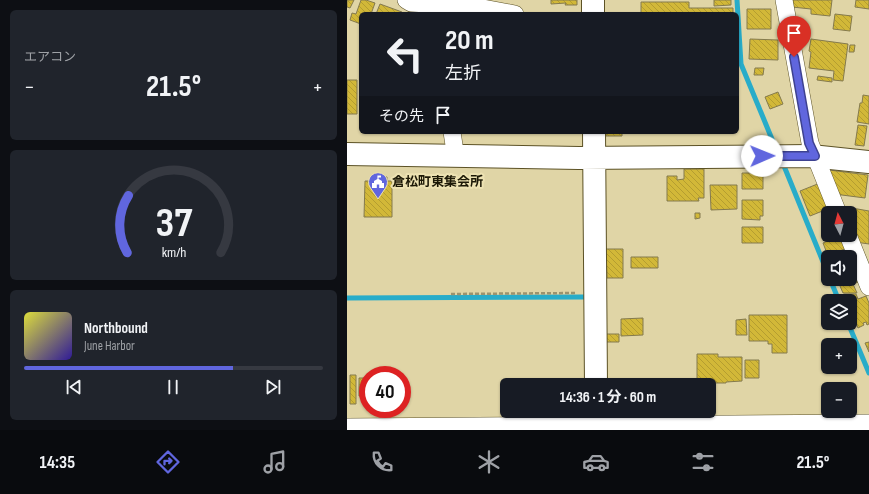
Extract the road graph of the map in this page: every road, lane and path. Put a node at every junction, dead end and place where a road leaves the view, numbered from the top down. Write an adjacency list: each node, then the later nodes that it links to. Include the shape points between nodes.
1 (593, 0): 5 (street)
2 (784, 0): 10 (street, via 809,143)
3 (409, 6): 4 (street, via 477,7)
4 (504, 12)
5 (593, 12)
6 (452, 134): 9 (street)
7 (594, 134): 11 (street)
8 (347, 154): 9 (street)
9 (453, 156): 11 (street)
10 (815, 156): 11 (street); 12 (street); 13 (street)
11 (595, 158): 16 (street)
12 (869, 162)
13 (835, 206)
14 (850, 242): 15 (street)
15 (869, 287)
16 (595, 293): 17 (path); 18 (street)
17 (451, 294)
18 (596, 378)
19 (597, 422): 20 (street); 21 (street)
20 (869, 423)
21 (347, 427)

